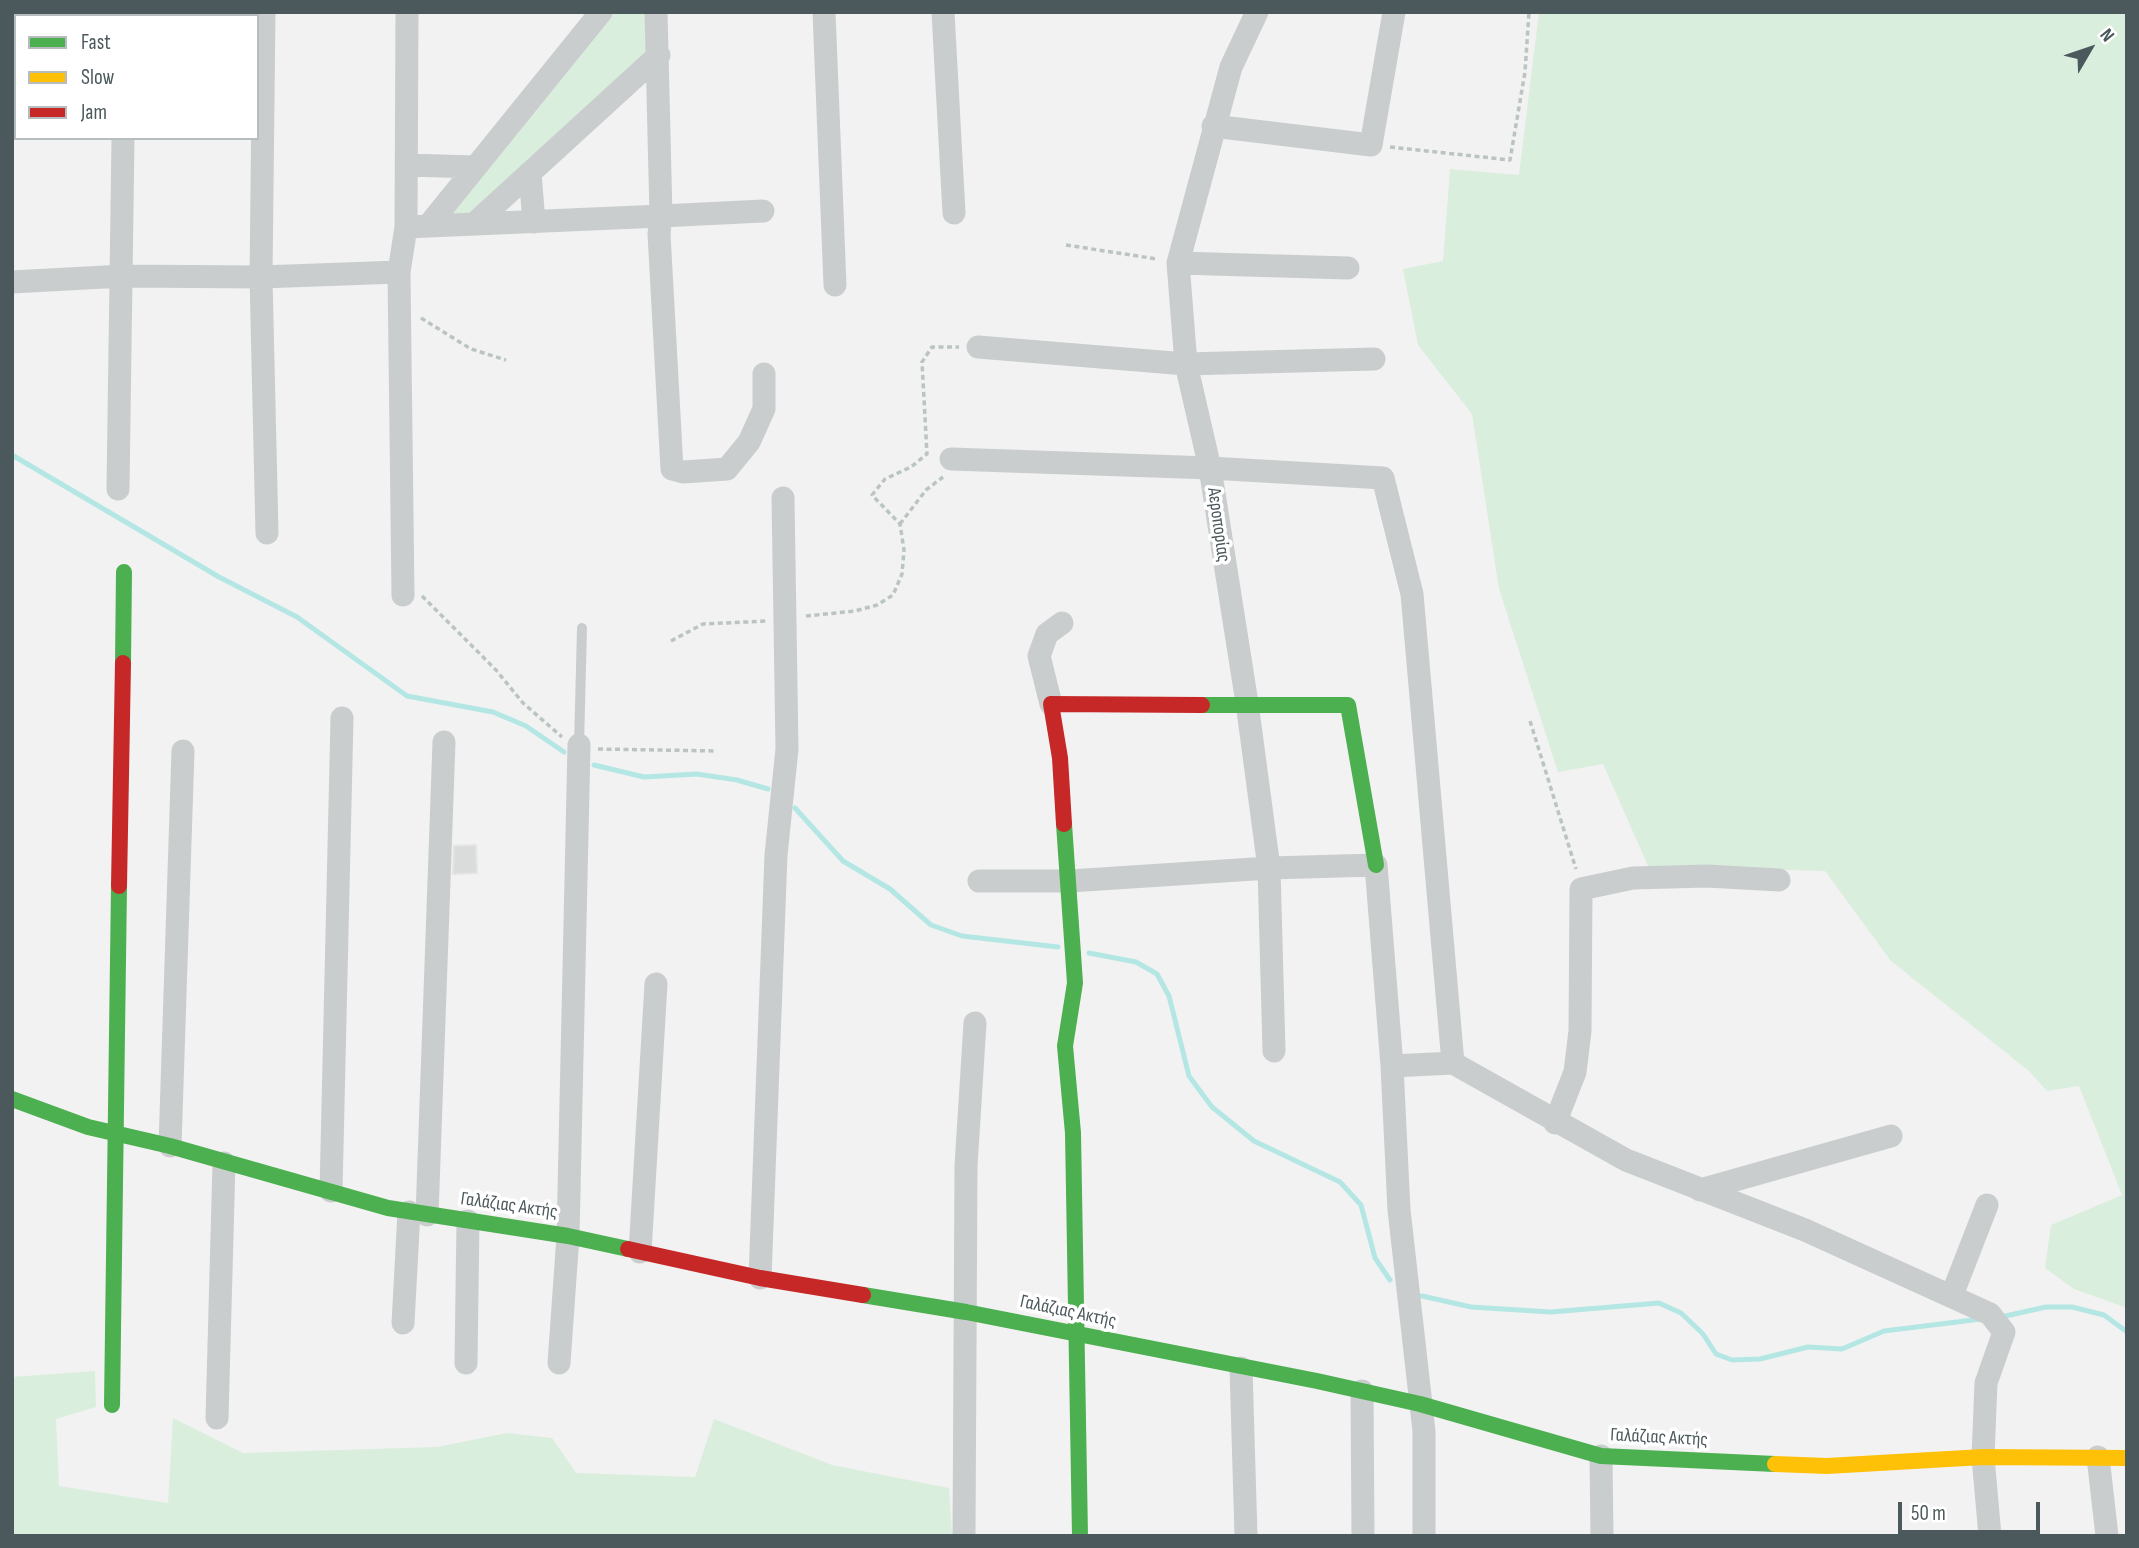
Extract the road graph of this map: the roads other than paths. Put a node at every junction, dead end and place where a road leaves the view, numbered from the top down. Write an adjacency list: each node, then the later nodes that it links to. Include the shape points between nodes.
1 (264, 12): 25 (street)
2 (407, 12): 12 (street)
3 (600, 12): 13 (street)
4 (824, 12): 27 (street)
5 (943, 12): 16 (street)
6 (1257, 12): 10 (street, Αεροπορίας, via 1231,67)
7 (1394, 12): 10 (street, via 1371,145)
8 (657, 13): 9 (street)
9 (659, 55): 14 (street); 17 (street)
10 (1213, 126): 21 (street, Αεροπορίας)
11 (123, 140): 24 (street)
12 (407, 164): 13 (street); 20 (street)
13 (475, 167): 20 (street)
14 (530, 173): 18 (street); 19 (street)
15 (763, 211): 17 (street)
16 (954, 213)
17 (661, 216): 18 (street); 31 (street, via 672,468 682,472 727,469 749,442 764,409)
18 (534, 222): 19 (street)
19 (474, 224): 20 (street)
20 (417, 227): 23 (street)
21 (1178, 263): 22 (street); 30 (street, Αεροπορίας)
22 (1348, 268)
23 (399, 272): 25 (street); 38 (street)
24 (123, 276): 25 (street); 26 (street); 34 (street)
25 (261, 277): 36 (street)
26 (12, 282)
27 (835, 285)
28 (978, 347): 30 (street)
29 (1374, 359): 30 (street)
30 (1186, 364): 33 (street, Αεροπορίας)
31 (764, 374)
32 (951, 458): 33 (street)
33 (1210, 468): 41 (street, Αεροπορίας); 55 (street, via 1383,478 1412,594)
34 (118, 488)
35 (783, 498): 70 (street, via 786,749 776,855)
36 (267, 533)
37 (124, 572): 59 (street)
38 (403, 586)
39 (1062, 623): 42 (street, via 1047,634 1039,656)
40 (582, 628): 45 (lane)
41 (1247, 703): 42 (street); 47 (street, via 1348,705); 48 (street, Αεροπορίας)
42 (1051, 704): 51 (street)
43 (342, 718): 64 (street)
44 (444, 742): 66 (street)
45 (579, 745): 68 (street)
46 (183, 751): 61 (street)
47 (1376, 865): 48 (street); 56 (street)
48 (1269, 868): 51 (street); 54 (street, Αεροπορίας)
49 (1779, 880): 58 (street, via 1633,878 1581,889 1580,1031 1575,1072)
50 (979, 881): 51 (street)
51 (1070, 881): 74 (street, via 1075,983 1065,1046 1073,1133)
52 (656, 984): 69 (street)
53 (975, 1023): 72 (street, via 966,1166)
54 (1274, 1051)
55 (1452, 1063): 56 (street); 58 (street)
56 (1392, 1066): 79 (street, via 1399,1210)
57 (12, 1099): 59 (street, Γαλάζιας Ακτής)
58 (1555, 1123): 63 (street, via 1626,1160)
59 (114, 1133): 61 (street, Γαλάζιας Ακτής); 80 (street)
60 (1891, 1136): 63 (street)
61 (170, 1146): 62 (street, Γαλάζιας Ακτής)
62 (224, 1163): 64 (street, Γαλάζιας Ακτής); 81 (street)
63 (1700, 1190): 71 (street)
64 (331, 1191): 66 (street, Γαλάζιας Ακτής)
65 (1987, 1205): 71 (street)
66 (418, 1214): 67 (street, Γαλάζιας Ακτής); 73 (street)
67 (468, 1222): 68 (street, Γαλάζιας Ακτής); 75 (street)
68 (568, 1236): 69 (street, Γαλάζιας Ακτής); 76 (street)
69 (640, 1252): 70 (street, Γαλάζιας Ακτής)
70 (760, 1278): 72 (street, Γαλάζιας Ακτής)
71 (1952, 1295): 83 (street, via 1990,1314 2004,1332 1986,1383)
72 (966, 1312): 74 (street, Γαλάζιας Ακτής); 86 (street)
73 (402, 1323)
74 (1078, 1336): 77 (street, Γαλάζιας Ακτής); 87 (street)
75 (466, 1363)
76 (559, 1363)
77 (1241, 1368): 78 (street, Γαλάζιας Ακτής); 88 (street)
78 (1362, 1391): 79 (street, Γαλάζιας Ακτής); 89 (street)
79 (1420, 1404): 82 (street, Γαλάζιας Ακτής); 90 (street)
80 (112, 1405)
81 (217, 1418)
82 (1601, 1456): 83 (street, Γαλάζιας Ακτής, via 1827,1466); 91 (street)
83 (1983, 1457): 84 (street, Γαλάζιας Ακτής); 92 (street)
84 (2098, 1457): 85 (street, Γαλάζιας Ακτής); 93 (street)
85 (2127, 1458)
86 (964, 1536)
87 (1080, 1536)
88 (1246, 1536)
89 (1363, 1536)
90 (1424, 1536)
91 (1602, 1536)
92 (1990, 1536)
93 (2107, 1536)

